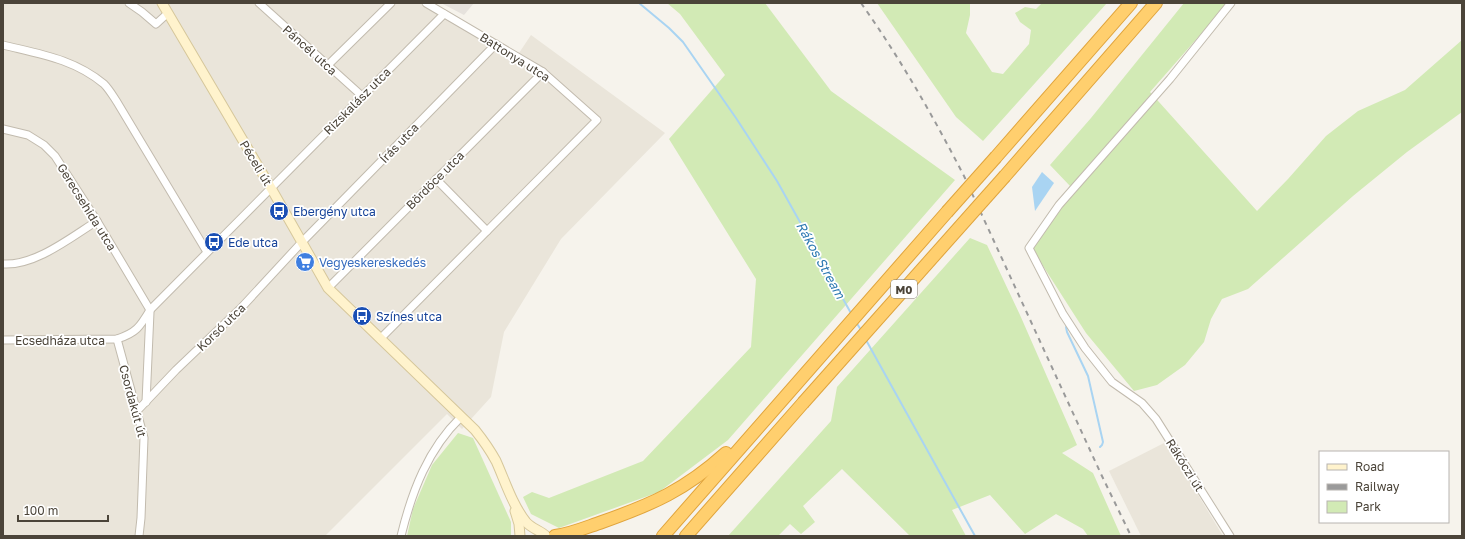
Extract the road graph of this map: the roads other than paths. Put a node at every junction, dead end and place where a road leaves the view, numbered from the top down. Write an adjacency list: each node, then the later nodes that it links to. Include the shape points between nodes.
1 (129, 3): 9 (street, via 156,24)
2 (162, 3): 9 (main road, Péceli út)
3 (259, 3): 13 (street, Páncél utca)
4 (391, 3): 13 (street)
5 (426, 3): 10 (street, Battonya utca)
6 (1131, 3): 32 (highway, M0, bridge)
7 (1156, 3): 39 (highway, M0, bridge)
8 (1231, 3): 40 (street, Rákóczi út, via 1170,79 1058,205 1029,248 1063,314 1086,348 1112,382 1142,403 1156,419)
9 (168, 13): 18 (main road, Péceli út)
10 (444, 14): 11 (street, Battonya utca); 15 (street, Rizskalász utca)
11 (496, 44): 14 (street, Battonya utca); 21 (street, Írás utca)
12 (3, 45): 22 (street, via 58,58 84,69 105,85)
13 (327, 66): 15 (street, Páncél utca)
14 (543, 72): 17 (street, Bördöce utca); 20 (street, Battonya utca, via 597,120)
15 (362, 96): 18 (street, Rizskalász utca)
16 (3, 129): 19 (street, Gerecsehida utca, via 28,135 44,145 55,156)
17 (436, 179): 20 (street); 24 (street, Bördöce utca)
18 (271, 188): 21 (main road, Péceli út); 22 (street)
19 (97, 221): 23 (street, via 45,254 29,261); 25 (street, Gerecsehida utca)
20 (488, 231): 28 (street)
21 (302, 242): 24 (main road, Péceli út); 29 (street, Korsó utca, via 242,308)
22 (207, 252): 25 (street)
23 (3, 264)
24 (328, 288): 28 (main road, Péceli út)
25 (150, 310): 26 (street, via 131,335); 29 (street)
26 (117, 339): 27 (street, Ecsedháza utca); 30 (street, Csordakút út)
27 (3, 340)
28 (380, 340): 31 (main road, Péceli út)
29 (146, 402): 30 (street, Korsó utca)
30 (137, 411): 35 (street, Csordakút út, via 144,438)
31 (461, 417): 33 (main road, Péceli út, via 475,430 488,448); 36 (street, via 430,457 414,490)
32 (762, 422): 34 (highway, via 707,471 677,491 633,511); 38 (highway, M0)
33 (509, 492): 34 (main road, via 526,522); 37 (main road)
34 (546, 535): 37 (main road, via 526,532)
35 (139, 536)
36 (401, 536)
37 (521, 536)
38 (663, 536)
39 (686, 536)
40 (1230, 536)

